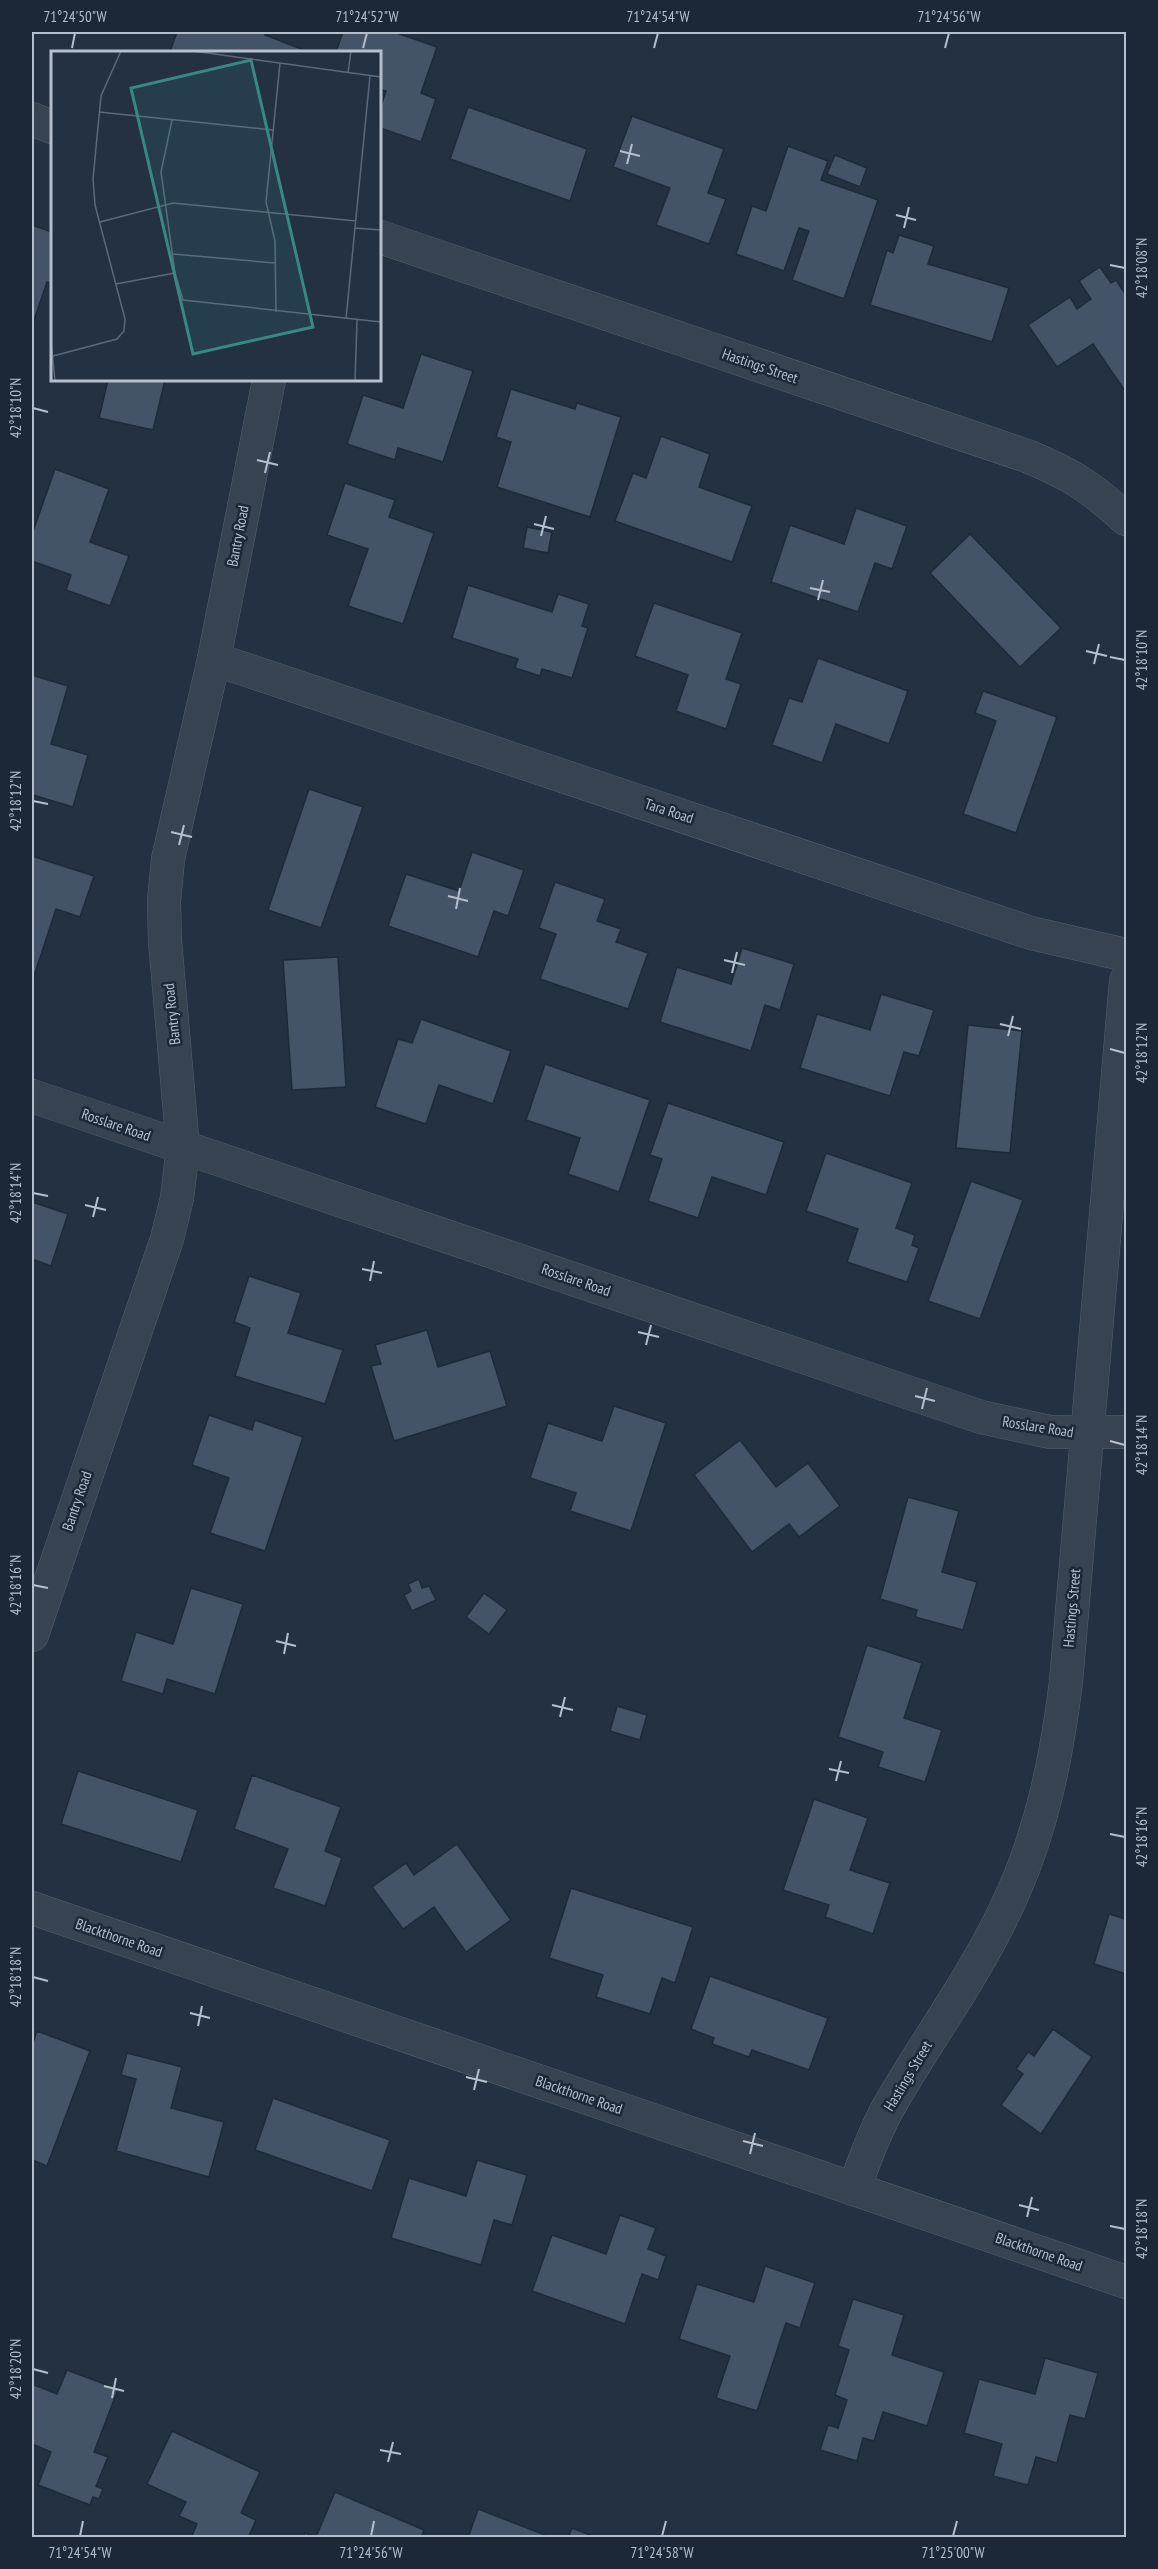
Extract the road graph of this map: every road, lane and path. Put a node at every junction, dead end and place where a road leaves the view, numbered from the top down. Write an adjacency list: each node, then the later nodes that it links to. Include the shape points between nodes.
1 (32, 119): 2 (street)
2 (51, 127)
3 (381, 237): 5 (street, Hastings Street, via 1027,456 1066,472 1099,494)
4 (269, 381): 6 (street, Bantry Road)
5 (1126, 519)
6 (214, 659): 7 (street, Tara Road, via 1031,933); 10 (street, Bantry Road, via 168,859 164,900)
7 (1126, 955)
8 (1126, 981): 12 (street, Hastings Street)
9 (32, 1096): 10 (street, Rosslare Road)
10 (183, 1148): 12 (street, Rosslare Road, via 981,1417 1050,1432); 13 (street, Bantry Road, via 167,1239)
11 (1126, 1432): 12 (street, Rosslare Road)
12 (1087, 1434): 15 (street, Hastings Street, via 1061,1723 1033,1840 1013,1894 891,2103)
13 (32, 1635)
14 (32, 1908): 15 (street, Blackthorne Road)
15 (854, 2189): 16 (street, Blackthorne Road)
16 (1126, 2282)

